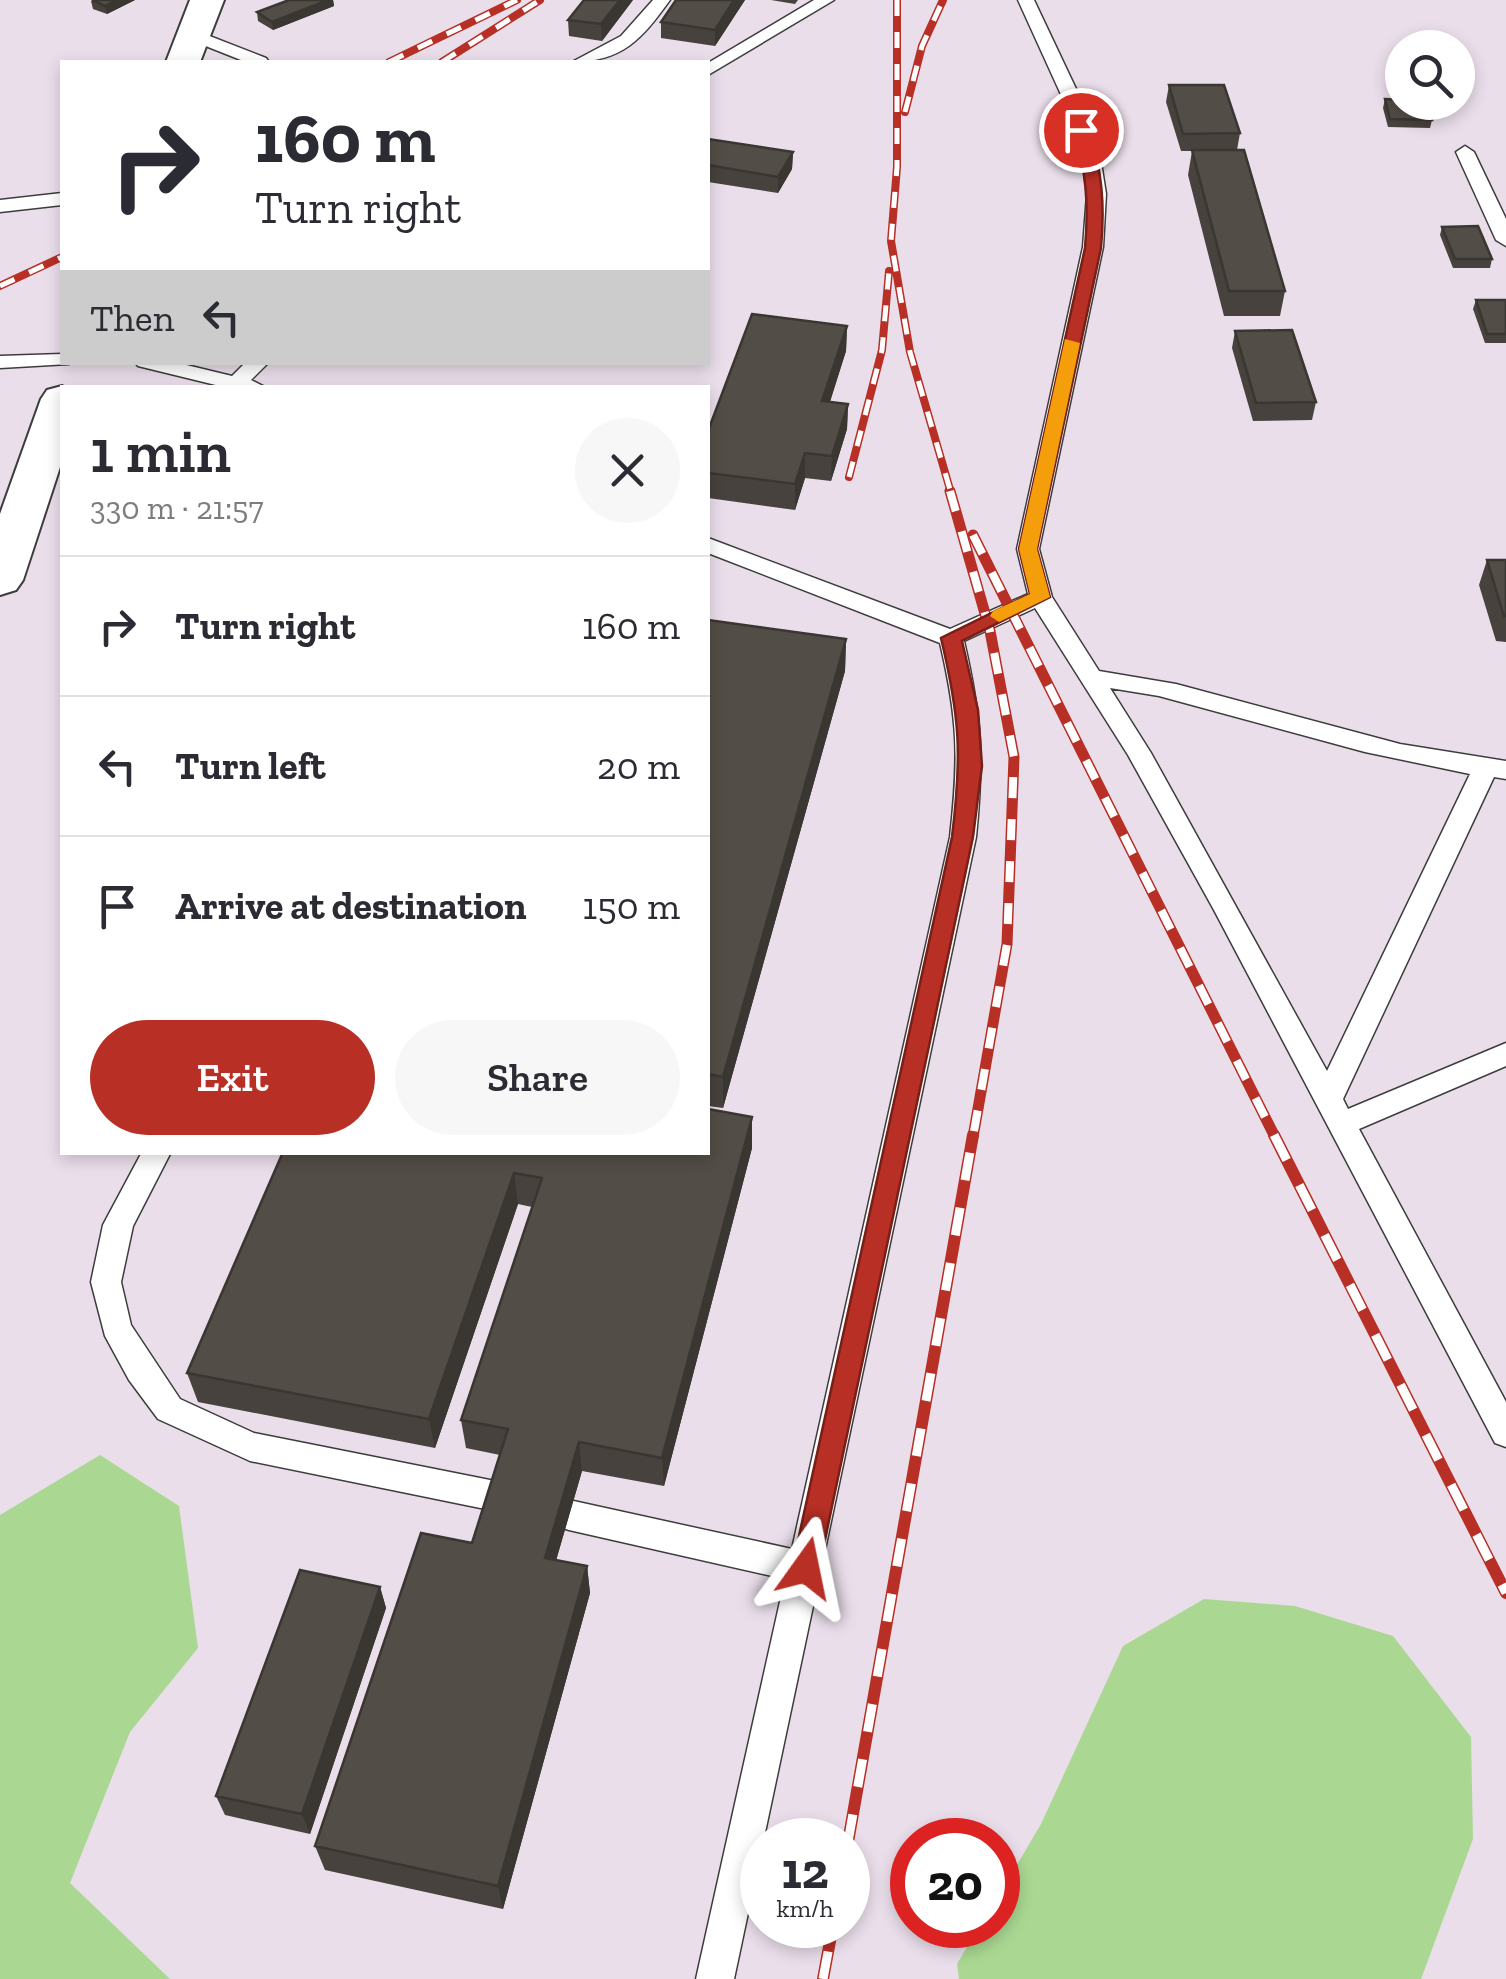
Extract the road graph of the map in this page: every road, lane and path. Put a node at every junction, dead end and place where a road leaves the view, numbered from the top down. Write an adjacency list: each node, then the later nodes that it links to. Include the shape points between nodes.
1 (207, 0): 5 (street)
2 (662, 0): 7 (lane, via 633,38)
3 (826, 0): 8 (lane)
4 (1026, 0): 20 (lane, via 1081,130 1097,207 1028,549)
5 (188, 49): 6 (lane)
6 (249, 60)
7 (593, 60)
8 (710, 69)
9 (1465, 152): 12 (lane)
10 (60, 199): 11 (lane)
11 (0, 206)
12 (1506, 240)
13 (60, 360): 14 (lane)
14 (0, 362)
15 (158, 365): 16 (lane)
16 (247, 385)
17 (60, 405): 19 (street)
18 (710, 546): 21 (lane)
19 (0, 580)
20 (1040, 597): 21 (lane); 22 (lane)
21 (951, 638): 30 (lane, via 968,710 971,766 963,837)
22 (1090, 678): 23 (lane, via 1149,686 1432,761); 25 (lane, via 1139,753)
23 (1496, 769): 25 (lane)
24 (1506, 1054): 25 (lane)
25 (1336, 1111): 27 (lane)
26 (154, 1155): 28 (lane, via 118,1225 106,1282 116,1327 170,1408 250,1446)
27 (1506, 1432)
28 (500, 1497)
29 (569, 1514): 30 (lane)
30 (806, 1568): 31 (lane)
31 (715, 1979)

